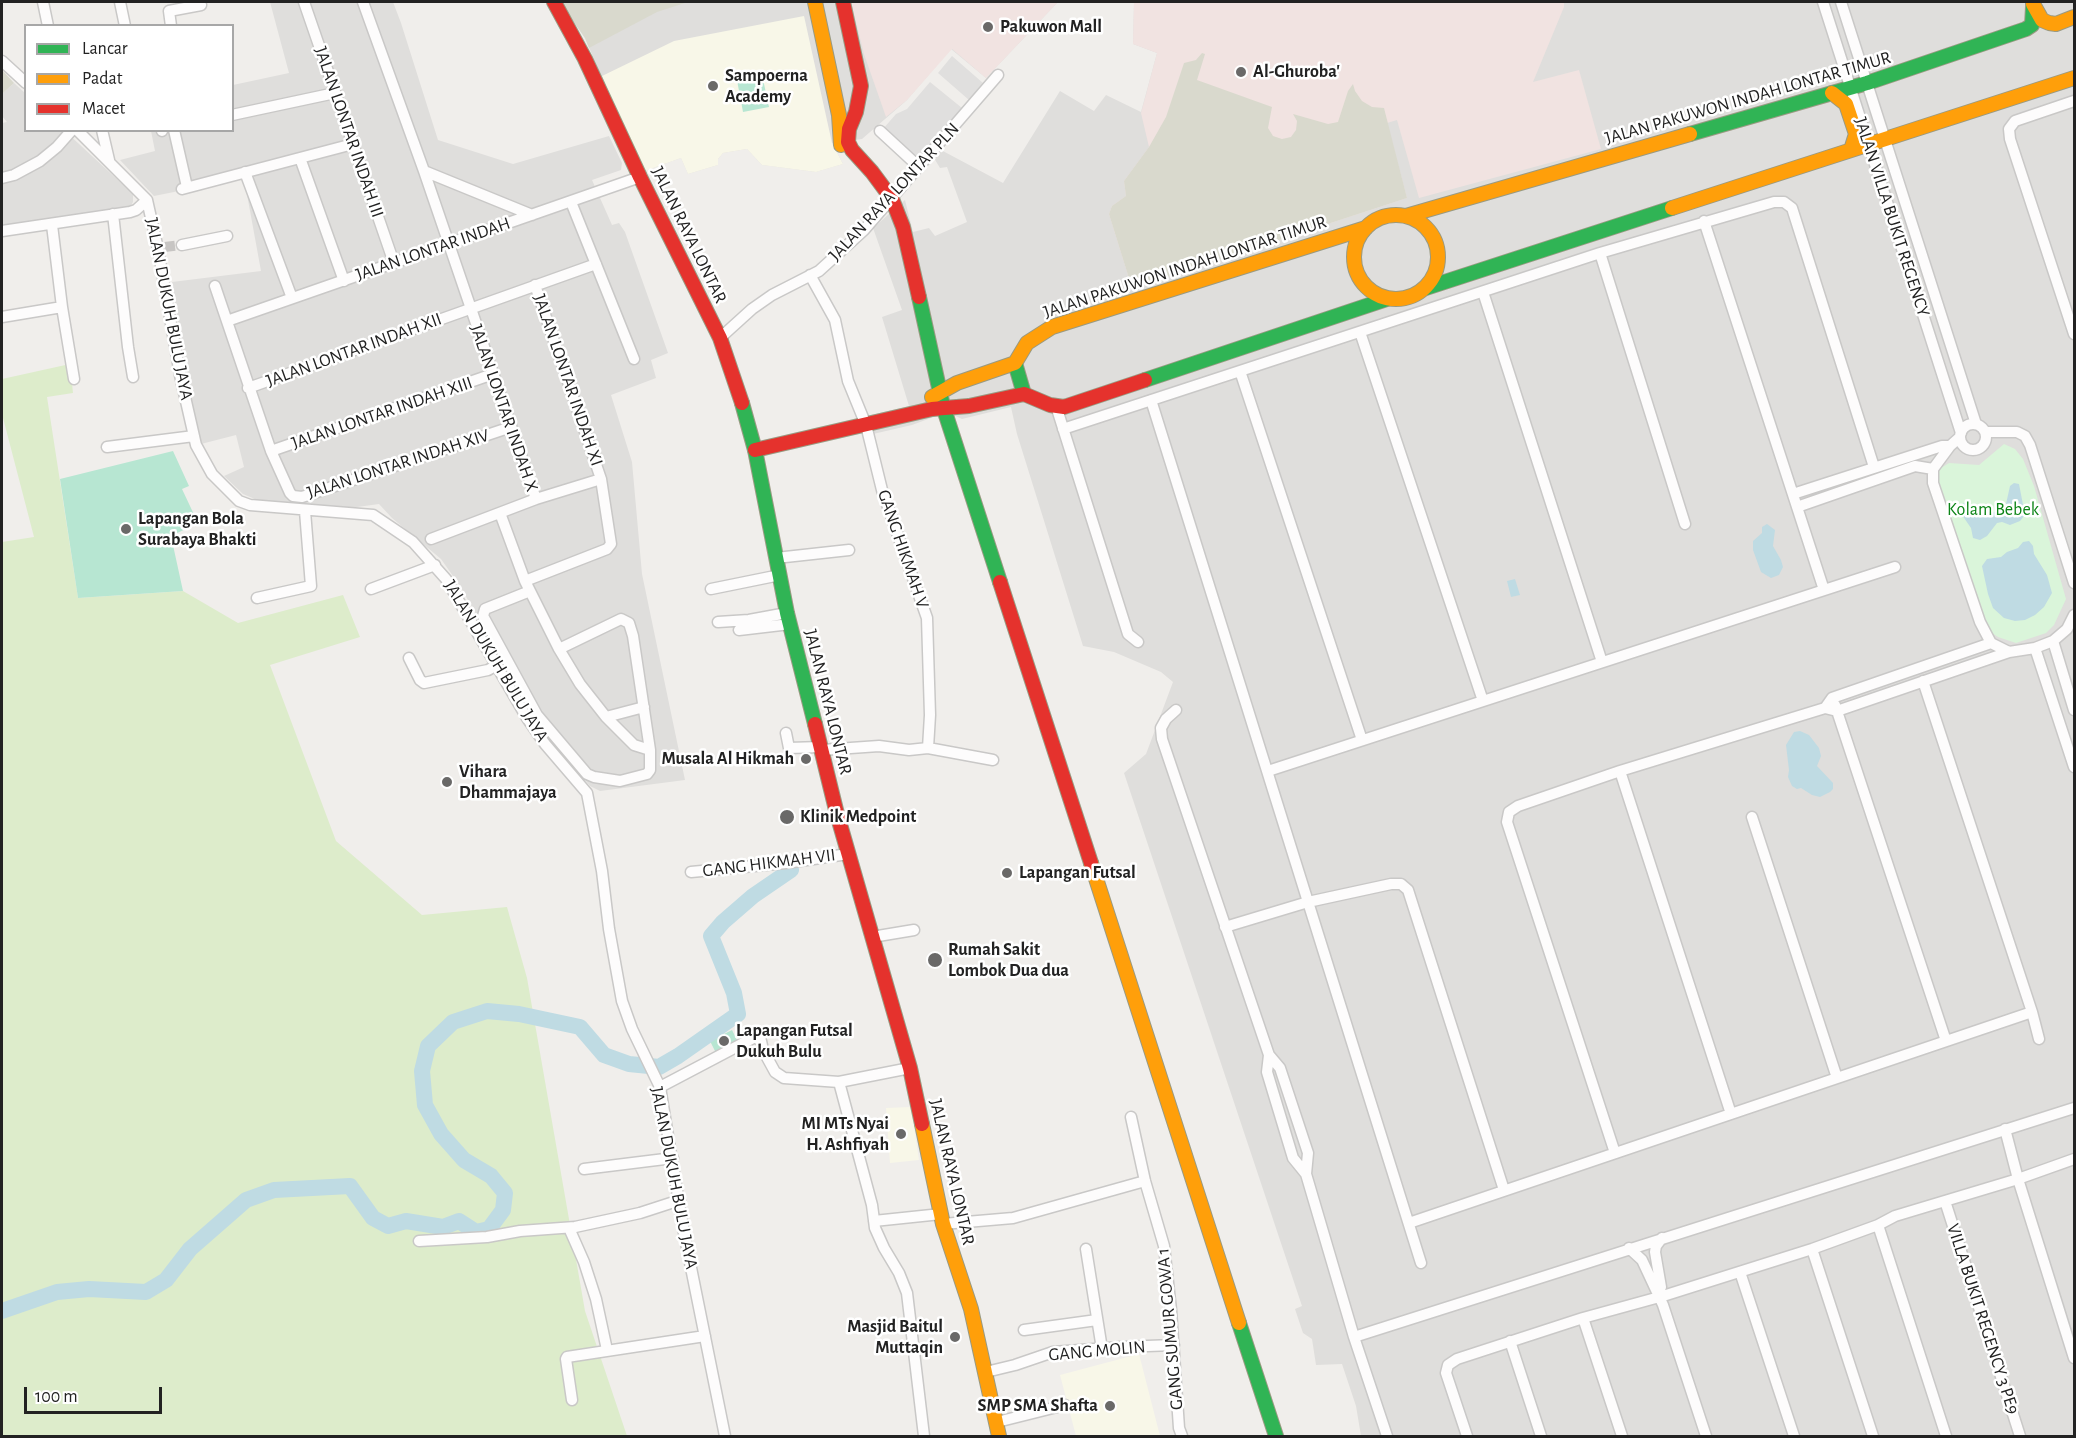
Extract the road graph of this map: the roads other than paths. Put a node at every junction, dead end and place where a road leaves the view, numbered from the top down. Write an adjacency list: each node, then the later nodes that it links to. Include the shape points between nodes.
1 (43, 2): 13 (street)
2 (120, 2): 14 (street)
3 (304, 2): 24 (street, JALAN LONTAR INDAH III)
4 (363, 2): 40 (street, JALAN LONTAR INDAH X)
5 (554, 2): 43 (street, JALAN RAYA LONTAR, via 585,58)
6 (815, 2): 46 (street, via 839,115 841,147 852,164)
7 (843, 2): 46 (street, via 861,86 848,142)
8 (1823, 2): 17 (street, JALAN VILLA BUKIT REGENCY)
9 (1841, 2): 16 (street, JALAN VILLA BUKIT REGENCY)
10 (2032, 4): 12 (street, JALAN PAKUWON INDAH LONTAR TIMUR, via 2042,20 2049,23); 22 (street, JALAN PAKUWON INDAH LONTAR TIMUR, via 2031,25 2026,29)
11 (201, 5): 15 (street, via 169,11)
12 (2074, 17)
13 (48, 24)
14 (125, 24)
15 (171, 24)
16 (1852, 36): 17 (street); 22 (street, JALAN VILLA BUKIT REGENCY)
17 (1836, 41): 23 (street, JALAN VILLA BUKIT REGENCY)
18 (2, 61): 21 (street)
19 (998, 75): 39 (street, JALAN RAYA LONTAR PLN)
20 (2074, 78): 33 (street)
21 (24, 81)
22 (1867, 83): 23 (street, JALAN PAKUWON INDAH LONTAR TIMUR); 33 (street, JALAN VILLA BUKIT REGENCY)
23 (1851, 88): 25 (street, JALAN PAKUWON INDAH LONTAR TIMUR); 35 (street, JALAN VILLA BUKIT REGENCY)
24 (335, 93): 27 (street); 34 (street, JALAN LONTAR INDAH III)
25 (1832, 93): 36 (street, via 1846,104 1856,134); 49 (street, JALAN PAKUWON INDAH LONTAR TIMUR)
26 (2074, 101): 73 (street, via 2015,121 2009,129)
27 (234, 115)
28 (880, 131): 39 (street)
29 (73, 132): 42 (street, via 40,161)
30 (77, 132): 38 (street, JALAN DUKUH BULU JAYA)
31 (102, 132): 38 (street)
32 (174, 132): 41 (street, via 184,188)
33 (1885, 140): 35 (street); 90 (street, JALAN VILLA BUKIT REGENCY)
34 (353, 144): 37 (street); 58 (street, JALAN LONTAR INDAH III)
35 (1869, 144): 36 (street); 94 (street, JALAN VILLA BUKIT REGENCY)
36 (1851, 150): 64 (street)
37 (300, 158): 41 (street); 61 (street)
38 (109, 160): 44 (street, JALAN DUKUH BULU JAYA)
39 (920, 167): 46 (street, JALAN RAYA LONTAR PLN)
40 (424, 171): 48 (street); 55 (street, JALAN LONTAR INDAH X)
41 (245, 172): 66 (street)
42 (2, 177)
43 (639, 177): 45 (street, JALAN LONTAR INDAH); 74 (street, JALAN RAYA LONTAR)
44 (147, 200): 47 (street, via 136,210); 95 (street, JALAN DUKUH BULU JAYA, via 162,248 180,375)
45 (571, 202): 48 (street, JALAN LONTAR INDAH); 59 (street)
46 (892, 203): 60 (street, JALAN RAYA LONTAR PLN); 75 (street, via 903,227)
47 (114, 214): 51 (street); 80 (street)
48 (531, 215): 55 (street, JALAN LONTAR INDAH)
49 (1406, 216): 52 (street, via 1384,217); 64 (street, via 1428,229 1436,241 1438,267)
50 (1704, 221): 57 (street); 100 (street, via 1774,202 1784,202 1792,208); 103 (street)
51 (52, 225): 53 (street); 68 (street)
52 (1366, 228): 67 (street, via 1359,238 1354,263 1365,286); 77 (street, JALAN PAKUWON INDAH LONTAR TIMUR, via 1052,327 1027,344)
53 (2, 231)
54 (227, 236): 56 (street)
55 (448, 244): 58 (street, JALAN LONTAR INDAH); 69 (street, JALAN LONTAR INDAH X)
56 (182, 245)
57 (1600, 253): 65 (street); 108 (street)
58 (394, 263): 61 (street, JALAN LONTAR INDAH)
59 (596, 264): 62 (street, JALAN LONTAR INDAH XII); 76 (street)
60 (810, 275): 74 (street, JALAN RAYA LONTAR PLN, via 771,295); 89 (street, GANG HIKMAH V, via 835,320 848,381)
61 (344, 280): 66 (street, JALAN LONTAR INDAH)
62 (535, 285): 69 (street, JALAN LONTAR INDAH XII); 102 (street, JALAN LONTAR INDAH XI)
63 (215, 286): 71 (street, JALAN LONTAR INDAH XIV)
64 (1426, 288): 67 (street, via 1408,298)
65 (1484, 292): 72 (street); 133 (street)
66 (292, 298): 71 (street, JALAN LONTAR INDAH)
67 (1387, 299): 88 (street)
68 (62, 307): 70 (street); 81 (street)
69 (470, 309): 79 (street, JALAN LONTAR INDAH X); 83 (street, JALAN LONTAR INDAH XII)
70 (2, 317)
71 (227, 321): 83 (street, JALAN LONTAR INDAH XIV)
72 (1360, 332): 78 (street); 137 (street)
73 (2074, 334)
74 (720, 338): 96 (street, JALAN RAYA LONTAR)
75 (931, 347): 82 (street, via 944,370); 84 (street)
76 (634, 359)
77 (1015, 363): 82 (street); 85 (street)
78 (1240, 371): 86 (street); 145 (street)
79 (493, 374): 91 (street, JALAN LONTAR INDAH X); 99 (street, JALAN LONTAR INDAH XIII)
80 (133, 377)
81 (74, 379)
82 (957, 382): 84 (street)
83 (248, 388): 99 (street, JALAN LONTAR INDAH XIV)
84 (940, 392): 87 (street); 89 (street, via 915,406)
85 (1024, 394): 87 (street, via 969,406); 88 (street)
86 (1152, 400): 92 (street); 151 (street)
87 (943, 406): 89 (street); 213 (street)
88 (1064, 407): 92 (street, via 1057,409)
89 (865, 422): 96 (street); 147 (street, GANG HIKMAH V, via 882,490 927,618)
90 (1976, 424): 93 (street); 94 (street, via 1967,425)
91 (511, 427): 99 (street, JALAN LONTAR INDAH XIV, via 302,497 290,493); 104 (street, JALAN LONTAR INDAH X)
92 (1063, 429): 126 (street, via 1128,634)
93 (1985, 432): 94 (street, via 1985,444 1975,450 1964,446); 116 (street, via 2017,432 2025,436)
94 (1961, 435): 97 (street)
95 (194, 436): 98 (street); 106 (street, JALAN DUKUH BULU JAYA, via 212,474 239,501)
96 (754, 446): 111 (street, JALAN RAYA LONTAR)
97 (1950, 446): 100 (street); 101 (street)
98 (107, 447)
99 (272, 451)
100 (1874, 467): 103 (street)
101 (1933, 469): 105 (street, via 1915,466); 128 (street, via 1940,504 1980,622)
102 (601, 479): 104 (street, JALAN LONTAR INDAH XI); 115 (street, via 609,547)
103 (1792, 494): 105 (street)
104 (536, 499): 107 (street, JALAN LONTAR INDAH X)
105 (1797, 507): 119 (street)
106 (305, 511): 112 (street, JALAN DUKUH BULU JAYA, via 373,515 413,542); 121 (street, via 311,586)
107 (500, 513): 109 (street, JALAN LONTAR INDAH X); 115 (street)
108 (1685, 524)
109 (431, 539)
110 (849, 550): 111 (street)
111 (776, 558): 114 (street, JALAN RAYA LONTAR)
112 (435, 564): 117 (street); 134 (street, JALAN DUKUH BULU JAYA)
113 (1895, 567): 119 (street)
114 (777, 575): 118 (street); 122 (street, JALAN RAYA LONTAR)
115 (525, 580): 120 (street)
116 (2074, 583)
117 (371, 589)
118 (711, 589)
119 (1824, 590): 133 (street)
120 (530, 591): 130 (street); 148 (street, via 485,609 483,616 537,715 571,757 594,777 620,781 647,774)
121 (257, 598)
122 (789, 618): 124 (street); 125 (street); 146 (street, JALAN RAYA LONTAR)
123 (2073, 620): 127 (street)
124 (718, 622)
125 (739, 630)
126 (1138, 642)
127 (2052, 642): 129 (street); 141 (street)
128 (1991, 643): 131 (street); 136 (street)
129 (2035, 648): 131 (street); 150 (street)
130 (559, 649): 138 (street, via 626,620 633,636); 143 (street)
131 (2009, 652): 135 (street)
132 (409, 658): 134 (street, via 424,683 488,670)
133 (1602, 662): 137 (street)
134 (497, 664): 167 (street, JALAN DUKUH BULU JAYA, via 545,744 587,793 622,1002)
135 (1923, 681): 142 (street); 160 (street)
136 (1832, 698): 139 (street); 142 (street)
137 (1483, 701): 145 (street)
138 (644, 707): 143 (street); 148 (street)
139 (1825, 708): 142 (street); 152 (street)
140 (1176, 710): 157 (street, via 1161,728 1162,739)
141 (2074, 710)
142 (1837, 711): 162 (street)
143 (606, 717): 148 (street, via 634,746)
144 (786, 733): 146 (street, via 789,748)
145 (1362, 740): 151 (street)
146 (821, 748): 147 (street); 154 (street, JALAN RAYA LONTAR)
147 (928, 748): 149 (street)
148 (650, 750)
149 (993, 760)
150 (2074, 768)
151 (1268, 771): 156 (street)
152 (1620, 771): 169 (street); 172 (street, via 1518,806 1509,813 1507,822)
153 (1752, 817): 165 (street)
154 (848, 854): 155 (street, GANG HIKMAH VII); 159 (street, JALAN RAYA LONTAR)
155 (691, 872)
156 (1308, 902): 157 (street); 179 (street, via 1391,884 1401,884 1408,890); 184 (street)
157 (1225, 927): 163 (street)
158 (914, 930): 159 (street)
159 (872, 937): 164 (street, JALAN RAYA LONTAR)
160 (2032, 1012): 161 (street); 162 (street)
161 (2038, 1040)
162 (1946, 1041): 165 (street)
163 (1269, 1055): 176 (street, via 1267,1072 1293,1158); 176 (street, via 1280,1068 1308,1153)
164 (910, 1068): 166 (street); 182 (street, JALAN RAYA LONTAR)
165 (1837, 1078): 169 (street)
166 (839, 1082): 167 (street, via 780,1076 770,1065 757,1037); 183 (street)
167 (660, 1087): 173 (street, JALAN DUKUH BULU JAYA)
168 (2074, 1108): 171 (street)
169 (1731, 1114): 172 (street)
170 (1131, 1118): 178 (street, GANG SUMUR GOWA 1)
171 (2005, 1129): 177 (street); 187 (street)
172 (1615, 1153): 179 (street)
173 (673, 1158): 175 (street); 180 (street, JALAN DUKUH BULU JAYA)
174 (2074, 1159): 177 (street, VILLA BUKIT REGENCY 3 PE9)
175 (584, 1169)
176 (1305, 1174): 199 (street)
177 (2018, 1179): 181 (street, VILLA BUKIT REGENCY 3 PE9); 204 (street)
178 (1144, 1181): 182 (street, via 1013,1218); 201 (street, GANG SUMUR GOWA 1, via 1164,1246)
179 (1504, 1191): 184 (street)
180 (680, 1200): 186 (street); 198 (street, JALAN DUKUH BULU JAYA)
181 (1945, 1201): 185 (street, VILLA BUKIT REGENCY 3 PE9); 222 (street, VILLA BUKIT REGENCY 3 PE9)
182 (942, 1219): 183 (street); 205 (street, JALAN RAYA LONTAR)
183 (874, 1221): 210 (street, via 878,1238 907,1293)
184 (1409, 1223): 192 (street)
185 (1878, 1225): 191 (street, VILLA BUKIT REGENCY 3 PE9); 221 (street)
186 (568, 1228): 188 (street); 203 (street, via 590,1280)
187 (1662, 1238): 189 (street); 194 (street, via 1655,1252)
188 (419, 1241)
189 (1629, 1248): 194 (street, via 1642,1260); 199 (street)
190 (1086, 1249): 196 (street)
191 (1812, 1249): 193 (street, VILLA BUKIT REGENCY 3 PE9); 220 (street)
192 (1421, 1263)
193 (1740, 1272): 194 (street, VILLA BUKIT REGENCY 3 PE9); 219 (street)
194 (1661, 1299): 195 (street, VILLA BUKIT REGENCY 3 PE9); 218 (street)
195 (1583, 1318): 200 (street, VILLA BUKIT REGENCY 3 PE9); 217 (street)
196 (1097, 1320): 197 (street); 202 (street)
197 (1024, 1330)
198 (705, 1336): 203 (street); 209 (street, JALAN DUKUH BULU JAYA)
199 (1354, 1337): 214 (street)
200 (1510, 1341): 215 (street, VILLA BUKIT REGENCY 3 PE9, via 1448,1365 1446,1373); 216 (street)
201 (1174, 1345): 202 (street, GANG MOLIN); 212 (street, GANG SUMUR GOWA 1)
202 (1102, 1349): 205 (street, GANG MOLIN, via 1053,1352)
203 (607, 1350): 206 (street, via 566,1358)
204 (2074, 1358)
205 (986, 1372): 208 (street, JALAN RAYA LONTAR)
206 (572, 1400)
207 (1065, 1405): 208 (street)
208 (997, 1422): 211 (street, JALAN RAYA LONTAR)
209 (725, 1437)
210 (924, 1437)
211 (999, 1437)
212 (1182, 1437)
213 (1276, 1437)
214 (1387, 1437)
215 (1467, 1437)
216 (1541, 1437)
217 (1622, 1437)
218 (1706, 1437)
219 (1794, 1437)
220 (1873, 1437)
221 (1946, 1437)
222 (2020, 1437)

